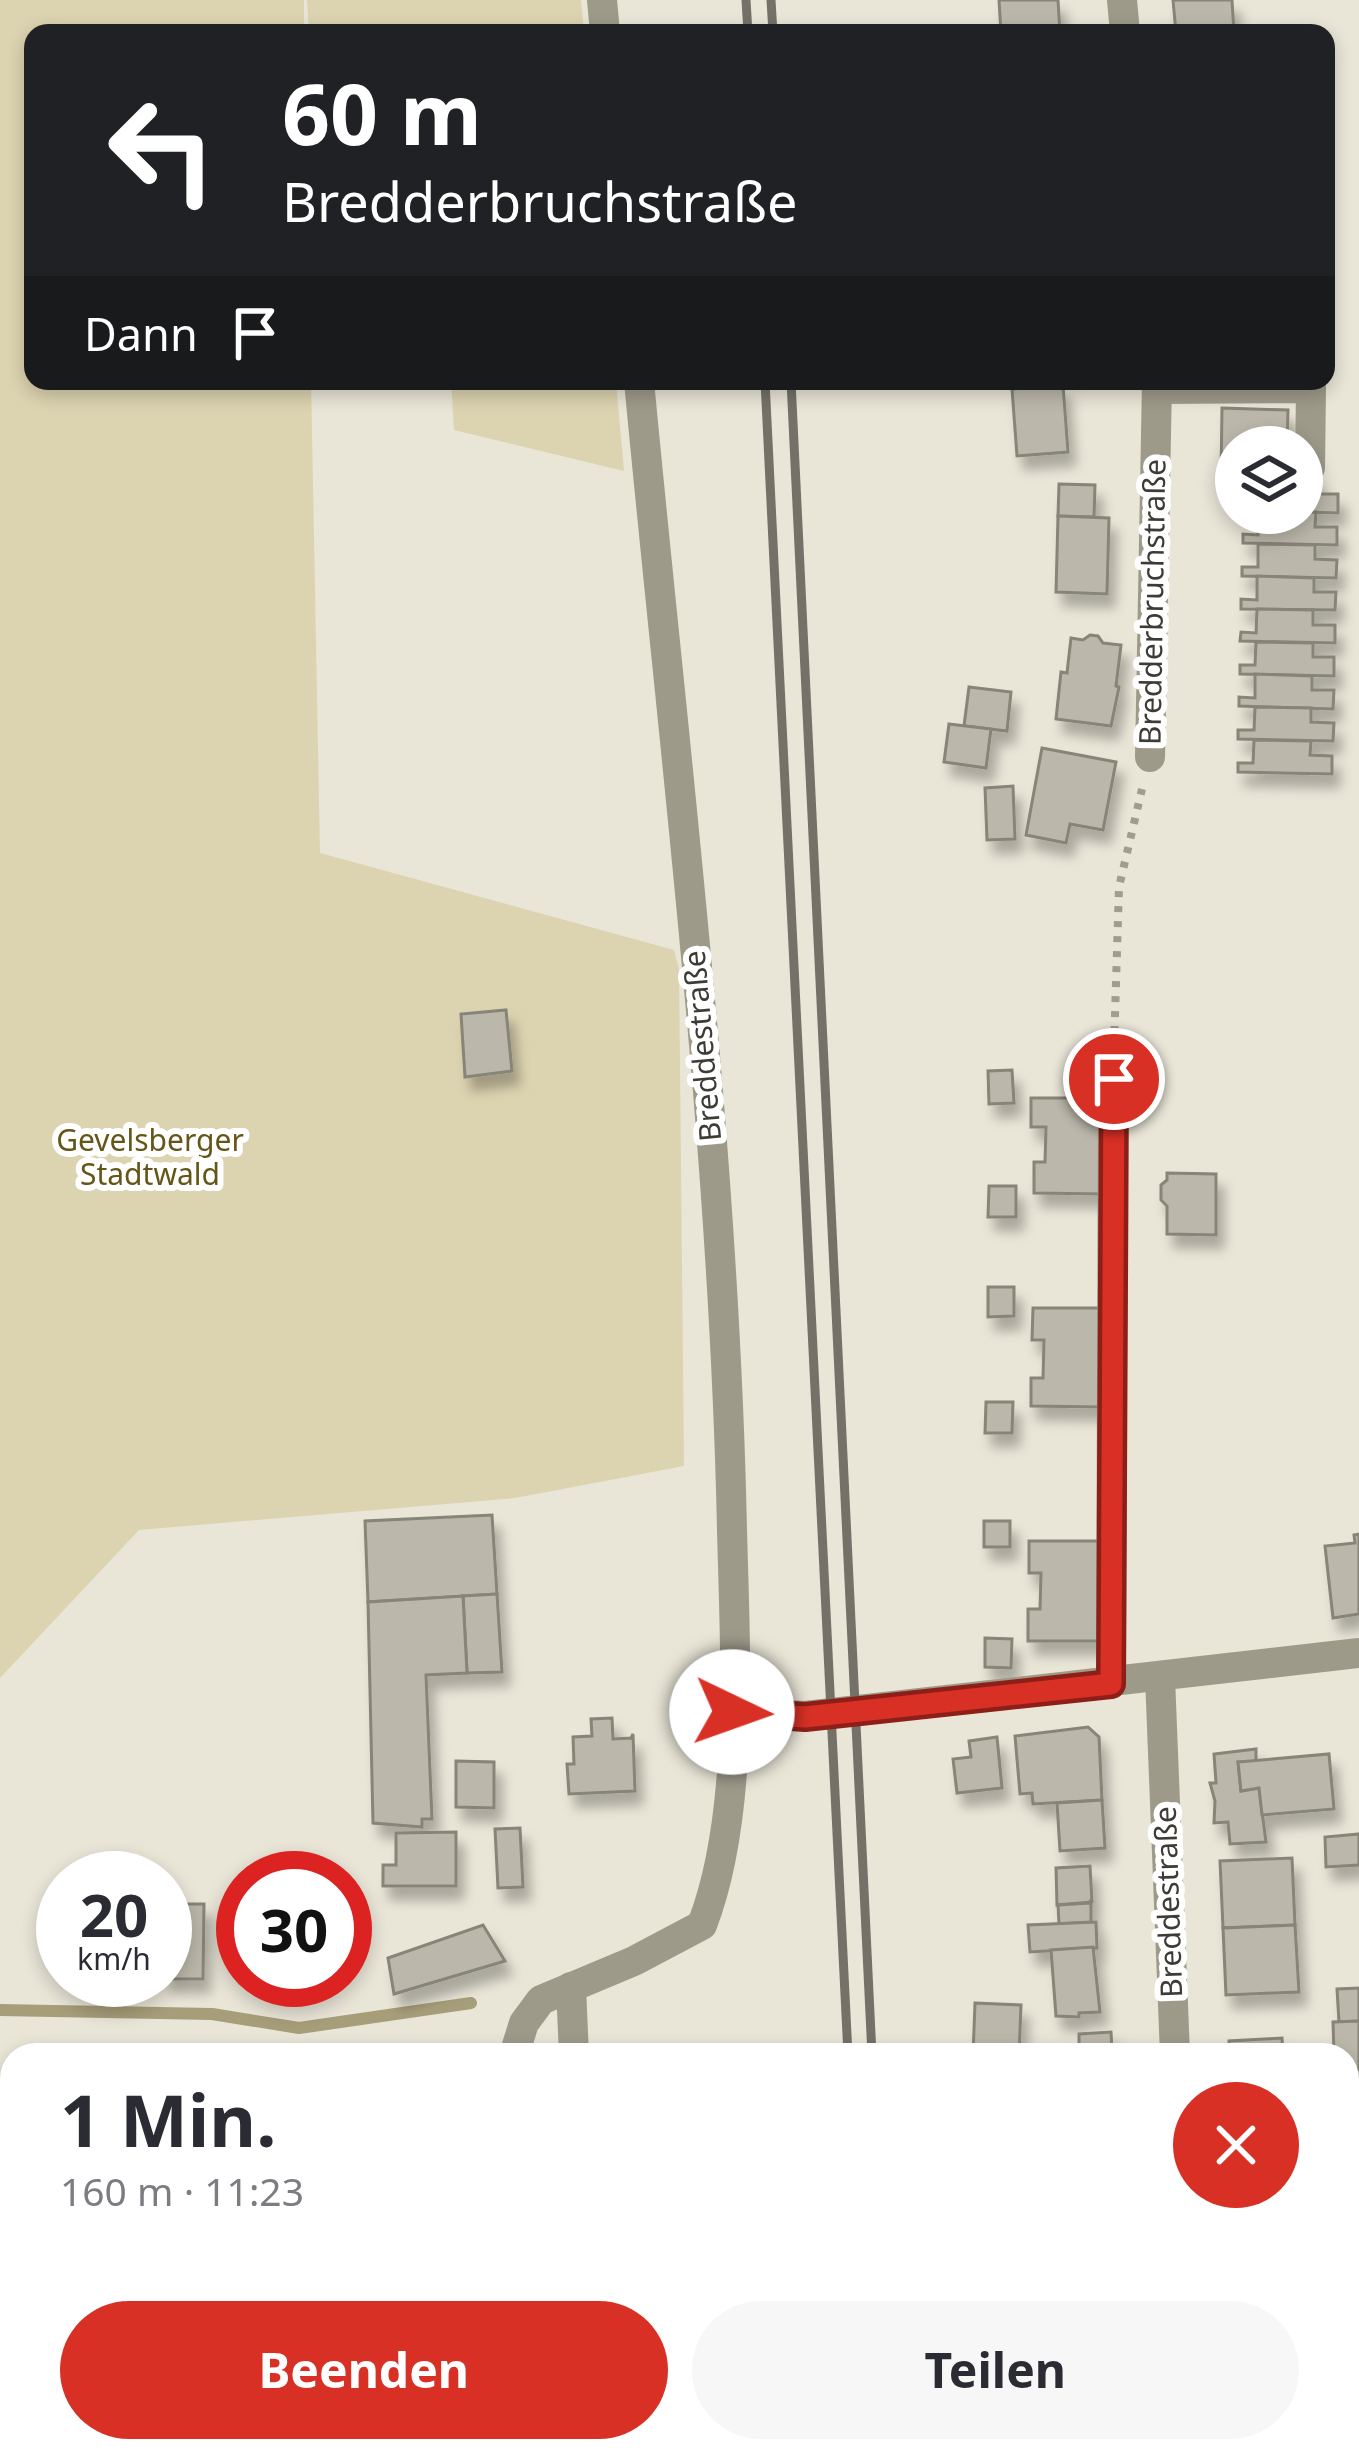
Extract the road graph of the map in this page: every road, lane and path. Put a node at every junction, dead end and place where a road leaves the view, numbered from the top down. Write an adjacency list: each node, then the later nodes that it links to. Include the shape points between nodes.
1 (640, 390): 10 (street, Breddestraße, via 730,1394)
2 (1157, 390): 5 (street, Bredderbruchstraße)
3 (1311, 390): 4 (street)
4 (1311, 426)
5 (1150, 757): 6 (path, Bredderbruchstraße, via 1120,886)
6 (1114, 1079): 9 (street)
7 (1359, 1653): 8 (street)
8 (1160, 1677): 9 (street); 14 (street, Breddestraße)
9 (1111, 1684): 10 (street, via 805,1717)
10 (732, 1712): 11 (street, Breddestraße, via 718,1884 702,1925)
11 (571, 1987): 12 (street, Breddestraße, via 541,2000); 13 (street)
12 (518, 2043)
13 (573, 2043)
14 (1174, 2043)

